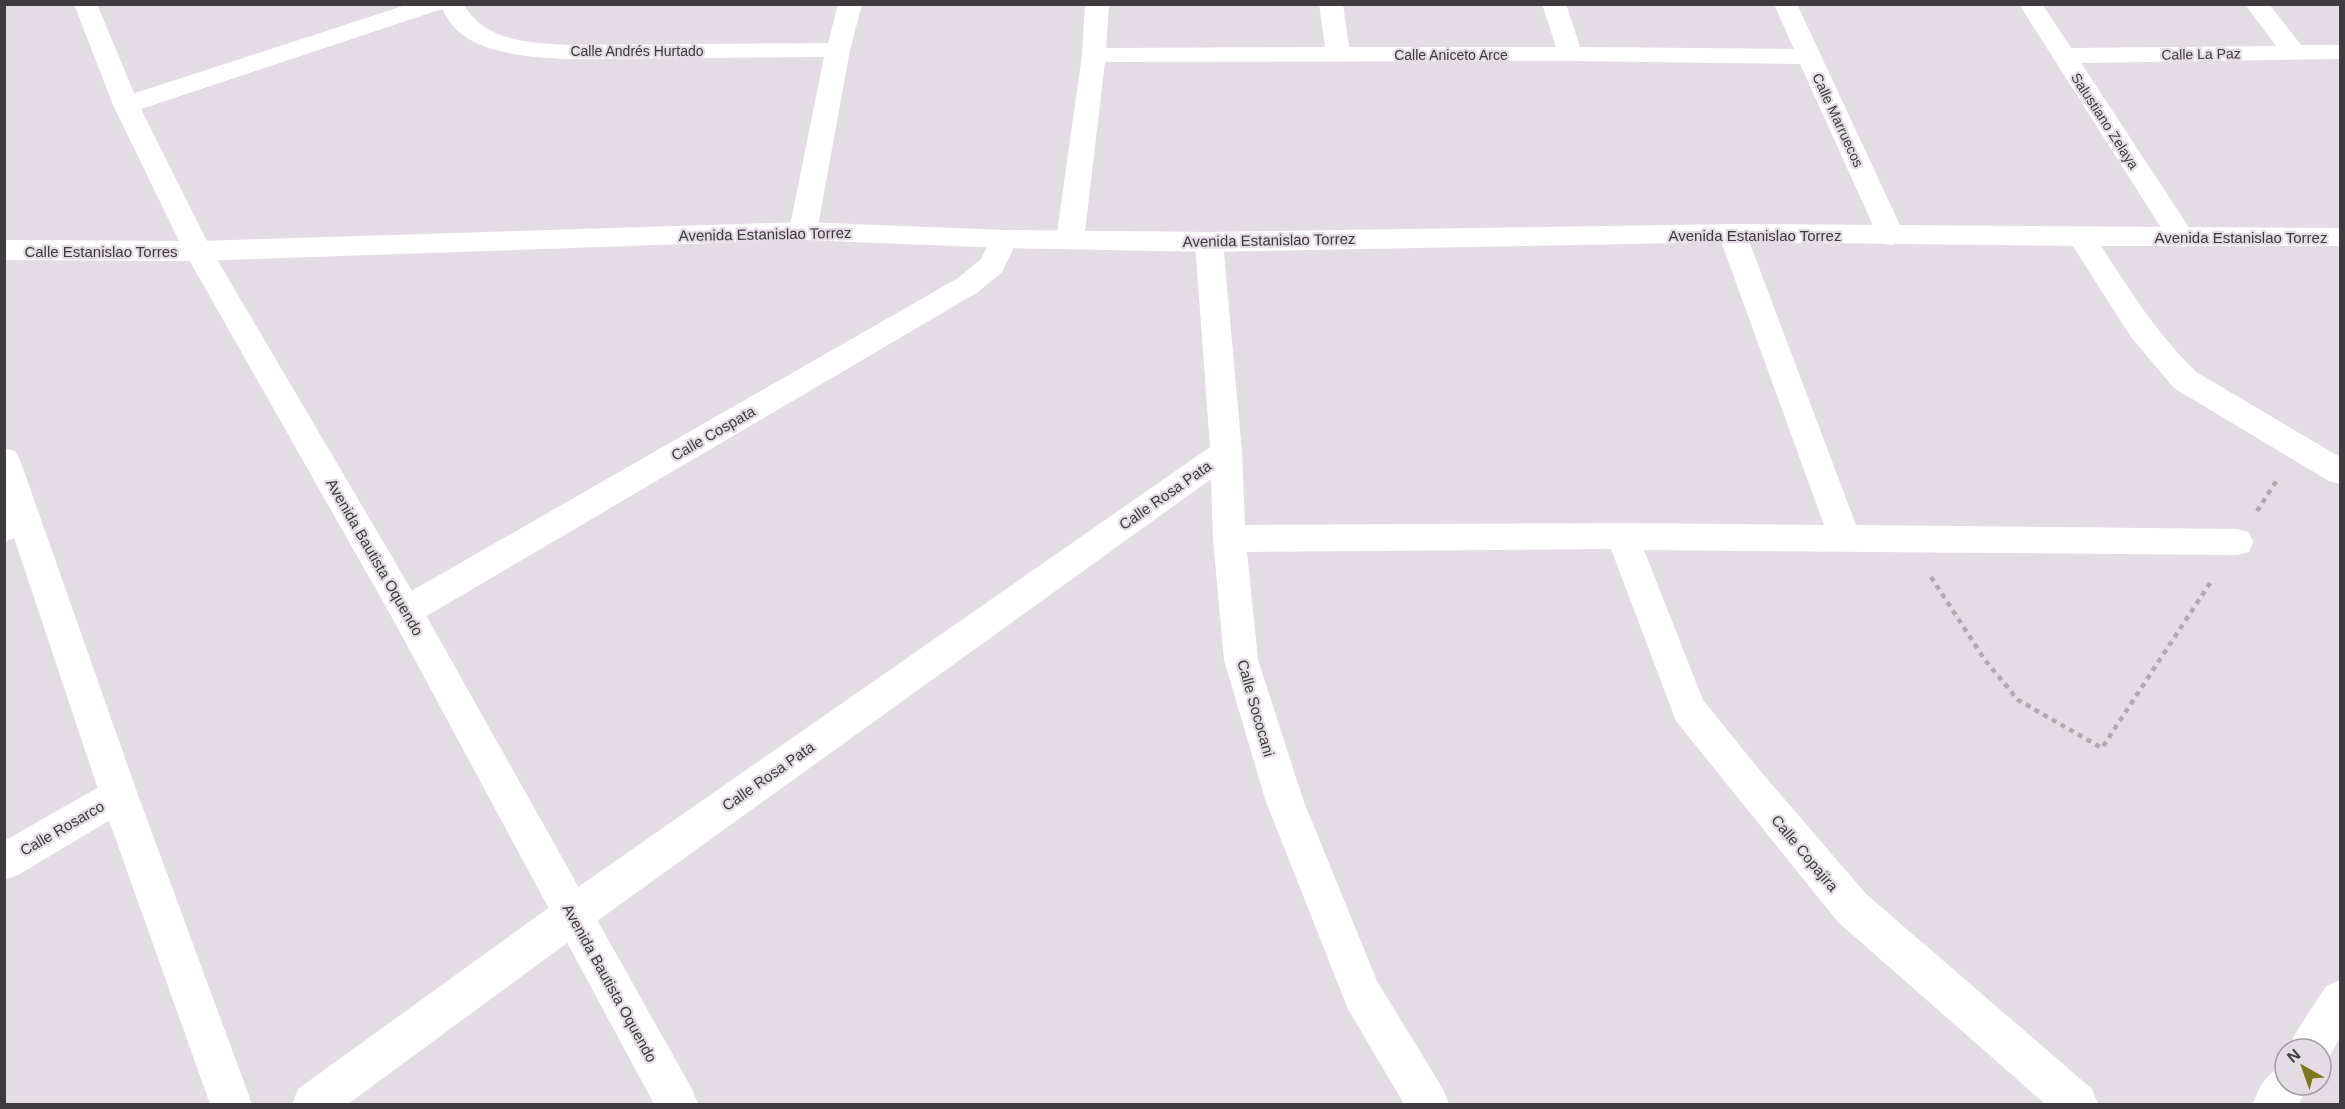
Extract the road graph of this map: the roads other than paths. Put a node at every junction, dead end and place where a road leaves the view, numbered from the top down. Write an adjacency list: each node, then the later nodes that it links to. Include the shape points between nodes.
1 (85, 4): 19 (street, Avenida Bautista Oquendo)
2 (434, 4): 19 (street)
3 (451, 4): 11 (street, Calle Andrés Hurtado, via 468,28 522,48 567,52)
4 (850, 4): 11 (street)
5 (1097, 4): 15 (street)
6 (1331, 4): 16 (street)
7 (1554, 4): 14 (street)
8 (1785, 4): 18 (street, Calle Marruecos)
9 (2030, 4): 17 (street, Salustiano Zelaya)
10 (2256, 4): 12 (street)
11 (838, 50): 20 (street)
12 (2294, 52): 13 (street, Calle La Paz); 17 (street, Calle La Paz)
13 (2340, 52)
14 (1570, 54): 16 (street, Calle Aniceto Arce); 18 (street, Calle Aniceto Arce)
15 (1094, 56): 16 (street, Calle Aniceto Arce); 27 (street)
16 (1338, 56)
17 (2062, 56): 25 (street, Salustiano Zelaya)
18 (1809, 57): 22 (street, Calle Marruecos)
19 (126, 105): 30 (street, Avenida Bautista Oquendo)
20 (803, 231): 26 (street, Avenida Estanislao Torrez); 30 (street, Avenida Estanislao Torrez)
21 (1732, 233): 22 (street, Avenida Estanislao Torrez); 28 (street, Avenida Estanislao Torrez); 36 (street)
22 (1891, 236): 23 (street, Avenida Estanislao Torrez)
23 (2081, 237): 25 (street, Avenida Estanislao Torrez); 33 (street, via 2144,336 2184,380)
24 (2340, 237): 25 (street, Avenida Estanislao Torrez)
25 (2182, 238)
26 (1004, 239): 27 (street, Avenida Estanislao Torrez); 39 (street, Calle Cospata, via 992,265 968,285)
27 (1070, 240): 28 (street, Avenida Estanislao Torrez)
28 (1209, 242): 31 (street, Calle Sococani)
29 (4, 250): 30 (street, Calle Estanislao Torres)
30 (198, 251): 39 (street, Avenida Bautista Oquendo)
31 (1227, 452): 37 (street, Calle Sococani); 42 (street, Calle Rosa Pata)
32 (4, 460): 34 (street)
33 (2340, 472)
34 (14, 525): 40 (street)
35 (1622, 536): 36 (street); 37 (street); 49 (street, Calle Copajira, via 1689,710 1749,785 1852,908)
36 (1845, 538): 38 (street)
37 (1229, 539): 48 (street, Calle Sococani, via 1241,660 1285,802 1362,995)
38 (2237, 542)
39 (406, 611): 42 (street, Avenida Bautista Oquendo)
40 (119, 795): 41 (street, Calle Rosarco); 45 (street)
41 (4, 862)
42 (572, 915): 46 (street, Calle Rosa Pata); 47 (street, Avenida Bautista Oquendo)
43 (2340, 1000): 44 (street)
44 (2317, 1037)
45 (231, 1104)
46 (313, 1104)
47 (677, 1104)
48 (1428, 1104)
49 (2077, 1104)

